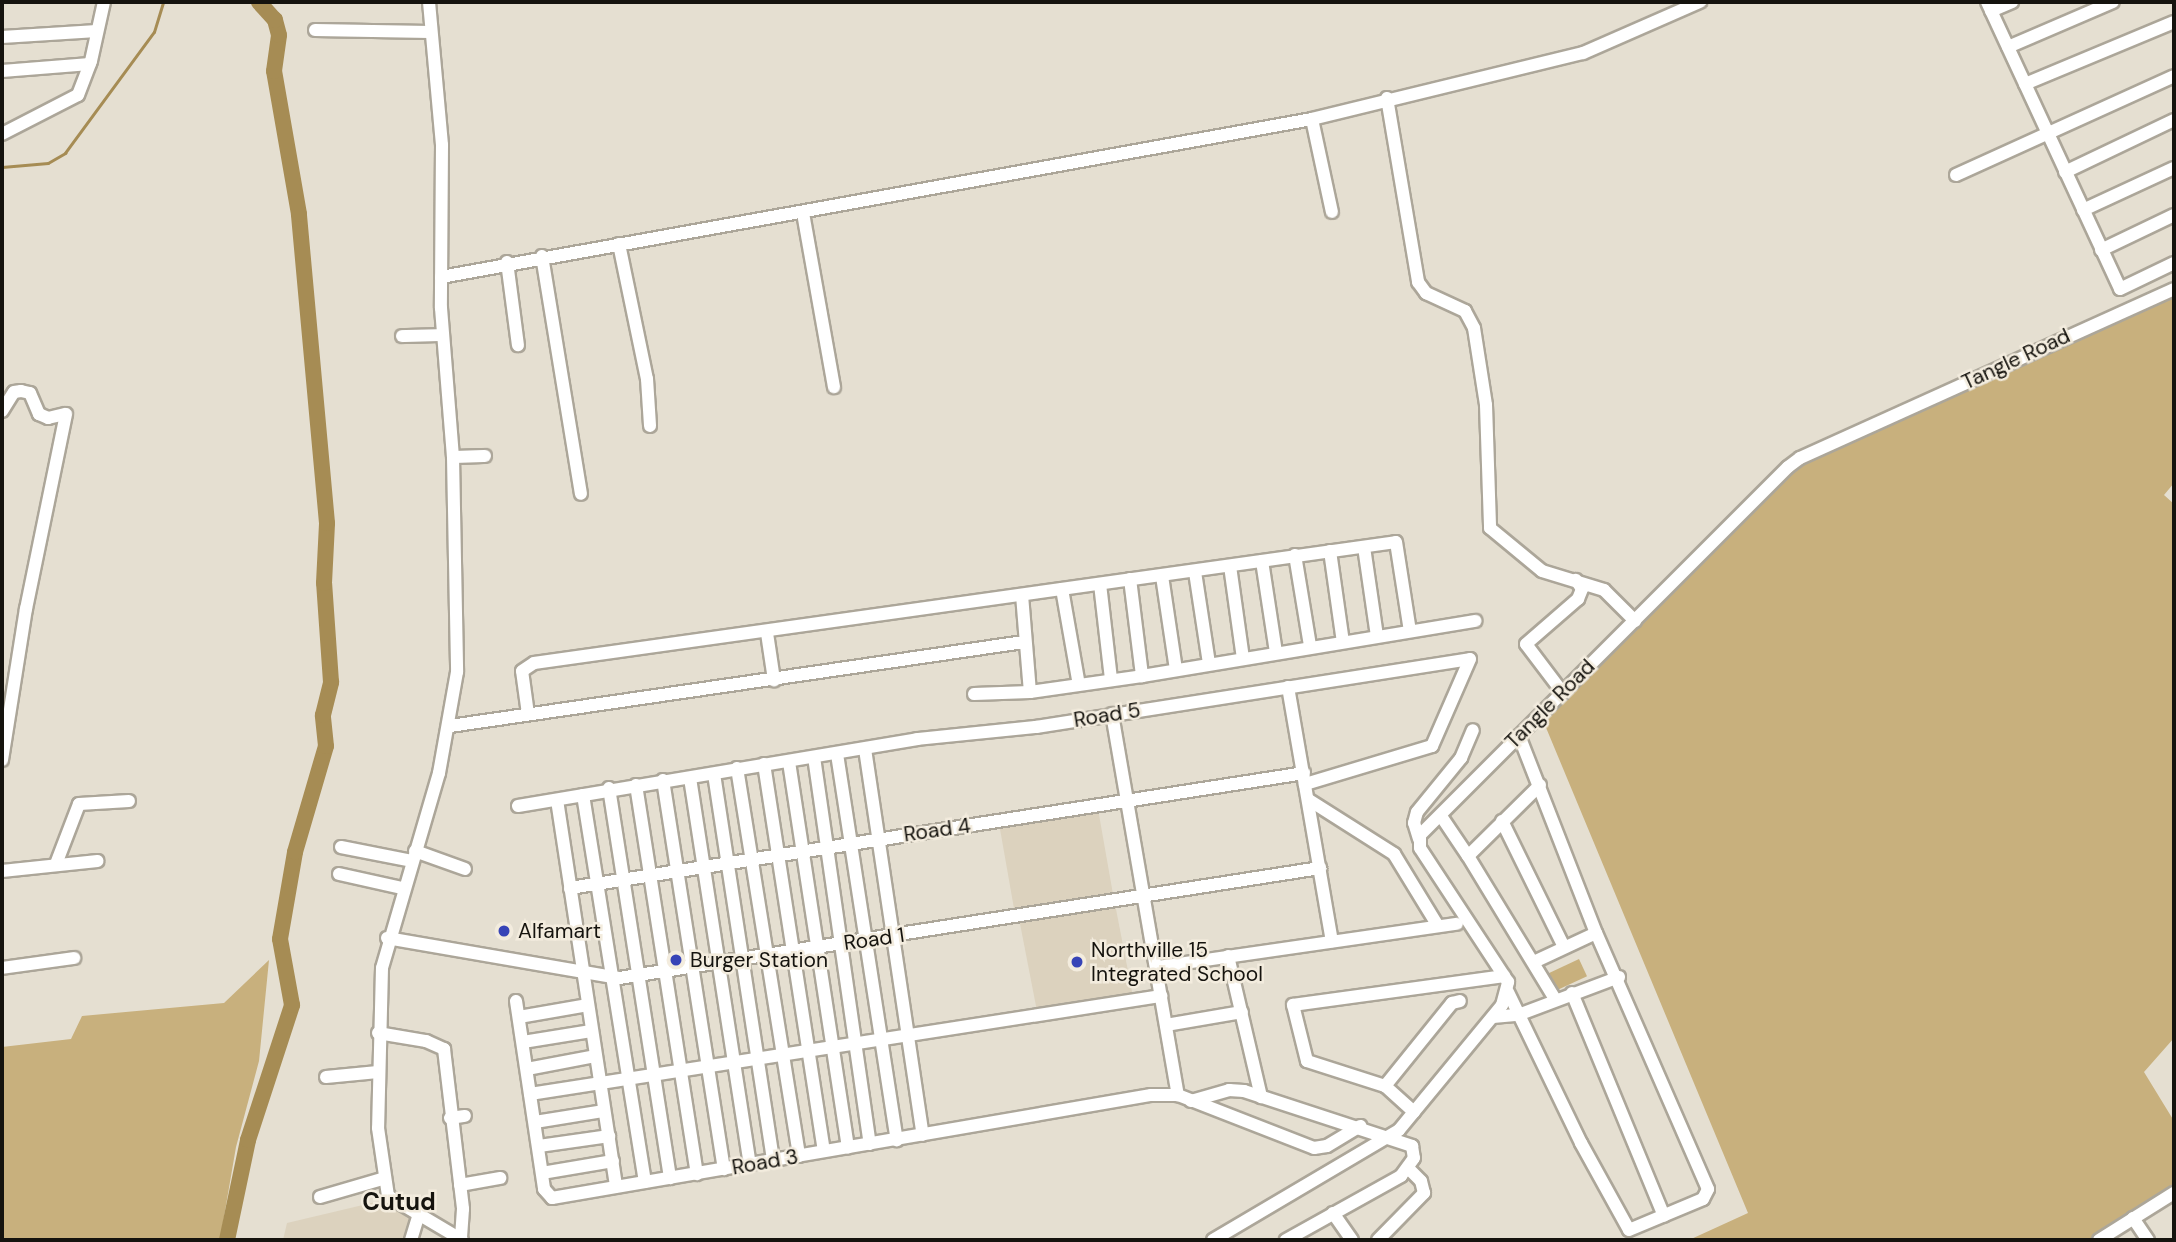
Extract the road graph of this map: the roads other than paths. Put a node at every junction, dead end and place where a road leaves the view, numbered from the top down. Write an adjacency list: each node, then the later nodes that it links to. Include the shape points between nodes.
1 (104, 2): 9 (street)
2 (428, 2): 10 (street)
3 (1700, 2): 17 (street, via 1583,52)
4 (2012, 2): 6 (street)
5 (2113, 2): 12 (street)
6 (1989, 6): 12 (street)
7 (2174, 22): 16 (street)
8 (315, 30): 10 (street)
9 (97, 31): 11 (street); 13 (street)
10 (430, 32): 34 (street, via 442,145)
11 (2, 37)
12 (2008, 47): 16 (street)
13 (90, 64): 14 (street); 20 (street, via 78,94)
14 (2, 71)
15 (2174, 76): 21 (street)
16 (2025, 84): 21 (street)
17 (1387, 98): 18 (street); 55 (street, via 1418,282 1426,293 1465,311 1474,328 1486,405 1490,528 1542,571)
18 (1312, 118): 26 (street); 27 (street)
19 (2174, 120): 23 (street)
20 (2, 134)
21 (2048, 134): 23 (street); 24 (street)
22 (2174, 168): 25 (street)
23 (2065, 172): 25 (street)
24 (1956, 175)
25 (2083, 210): 30 (street)
26 (1332, 212)
27 (803, 213): 29 (street); 41 (street)
28 (2174, 215): 30 (street)
29 (619, 244): 31 (street); 43 (street, via 647,379)
30 (2101, 250): 35 (street)
31 (542, 256): 32 (street); 46 (street)
32 (507, 262): 34 (street, via 466,276); 40 (street)
33 (2174, 263): 35 (street)
34 (440, 277): 38 (street)
35 (2120, 289): 37 (street)
36 (2174, 289): 37 (street, Tangle Road)
37 (2129, 307): 60 (street, Tangle Road, via 1795,461)
38 (442, 335): 39 (street); 45 (street)
39 (402, 336)
40 (519, 345)
41 (834, 387)
42 (2, 411): 87 (street, via 14,392 21,391 30,393 39,414 48,418 66,414 26,609)
43 (650, 426)
44 (485, 456): 45 (street)
45 (453, 457): 81 (street, via 458,647)
46 (581, 494)
47 (1364, 547): 48 (street); 61 (street, via 1396,542); 63 (street)
48 (1330, 551): 49 (street); 65 (street)
49 (1295, 555): 50 (street); 66 (street)
50 (1262, 561): 51 (street); 67 (street)
51 (1230, 566): 52 (street); 68 (street)
52 (1195, 572): 53 (street); 69 (street)
53 (1162, 576): 54 (street); 70 (street)
54 (1130, 579): 56 (street); 71 (street)
55 (1576, 580): 60 (street, via 1604,590); 77 (street, via 1582,589 1578,599 1532,634 1526,644)
56 (1100, 584): 57 (street); 73 (street)
57 (1062, 589): 58 (street); 74 (street)
58 (1022, 595): 62 (street, via 804,622); 64 (street)
59 (1476, 621): 61 (street)
60 (1635, 621): 77 (street, Tangle Road)
61 (1410, 631): 63 (street)
62 (766, 633): 72 (street); 79 (street, via 704,636 526,665 522,671)
63 (1377, 636): 65 (street)
64 (1024, 642): 72 (street); 76 (street)
65 (1343, 642): 66 (street)
66 (1310, 646): 67 (street)
67 (1276, 653): 68 (street)
68 (1243, 659): 69 (street)
69 (1209, 664): 70 (street)
70 (1176, 670): 71 (street)
71 (1143, 676): 73 (street)
72 (774, 680): 79 (street)
73 (1111, 680): 74 (street)
74 (1079, 685): 76 (street)
75 (1288, 687): 80 (street, Road 5); 93 (street); 93 (street, Road 5, via 1464,657 1471,660 1432,746)
76 (1030, 692): 78 (street)
77 (1563, 693): 83 (street, Tangle Road)
78 (974, 694)
79 (528, 714): 81 (street)
80 (1112, 714): 84 (street, Road 5); 103 (street)
81 (450, 726): 113 (street)
82 (1473, 730): 99 (street, via 1461,758)
83 (1519, 734): 96 (street); 105 (street, Tangle Road)
84 (864, 749): 85 (street, Road 5); 108 (street)
85 (837, 754): 86 (street, Road 5); 109 (street)
86 (814, 757): 88 (street, Road 5); 110 (street)
87 (2, 760)
88 (789, 762): 89 (street, Road 5); 112 (street)
89 (764, 764): 90 (street, Road 5); 114 (street)
90 (737, 768): 91 (street, Road 5); 116 (street)
91 (714, 774): 92 (street, Road 5); 118 (street)
92 (690, 778): 94 (street, Road 5); 120 (street)
93 (1305, 778): 101 (street); 103 (street, Road 4)
94 (663, 780): 95 (street, Road 5); 124 (street)
95 (636, 785): 97 (street, Road 5); 126 (street)
96 (1540, 785): 106 (street); 134 (street)
97 (609, 788): 98 (street, Road 5); 127 (street)
98 (583, 795): 100 (street, Road 5); 128 (street)
99 (1427, 799): 105 (street); 107 (street, via 1415,818)
100 (557, 800): 104 (street, Road 5); 130 (street)
101 (1309, 800): 121 (street); 133 (street, via 1394,854)
102 (129, 801): 119 (street, via 79,804)
103 (1125, 801): 108 (street, Road 4); 131 (street)
104 (519, 806)
105 (1444, 813): 107 (street, Tangle Road); 115 (street)
106 (1502, 821): 115 (street); 141 (street)
107 (1419, 838): 156 (street, via 1420,848)
108 (881, 839): 109 (street, Road 4); 135 (street)
109 (852, 842): 110 (street, Road 4); 137 (street)
110 (828, 846): 112 (street, Road 4); 139 (street)
111 (341, 847): 113 (street)
112 (803, 851): 114 (street, Road 4); 140 (street)
113 (413, 856): 122 (street); 129 (street)
114 (776, 856): 116 (street, Road 4); 142 (street)
115 (1468, 856): 147 (street)
116 (752, 859): 118 (street, Road 4); 143 (street)
117 (97, 861): 119 (street)
118 (727, 863): 120 (street, Road 4); 146 (street)
119 (56, 864): 123 (street)
120 (702, 867): 124 (street, Road 4); 148 (street)
121 (1320, 868): 131 (street, Road 1); 138 (street)
122 (465, 869)
123 (2, 871)
124 (677, 871): 126 (street, Road 4); 149 (street)
125 (339, 874): 129 (street)
126 (652, 877): 127 (street, Road 4); 152 (street)
127 (622, 880): 128 (street, Road 4); 154 (street)
128 (597, 884): 130 (street, Road 4); 155 (street)
129 (402, 888): 136 (street)
130 (569, 888): 153 (street)
131 (1142, 897): 135 (street, Road 1); 150 (street)
132 (1457, 924): 133 (street)
133 (1438, 926): 138 (street)
134 (1597, 933): 141 (street); 157 (street)
135 (892, 936): 137 (street, Road 1); 172 (street)
136 (387, 938): 153 (street, Road 1); 171 (street, via 379,984)
137 (866, 940): 139 (street, Road 1); 174 (street)
138 (1332, 941): 144 (street)
139 (844, 943): 140 (street, Road 1); 175 (street)
140 (819, 947): 142 (street, Road 1); 176 (street)
141 (1564, 947): 147 (street)
142 (792, 951): 143 (street, Road 1); 177 (street)
143 (767, 954): 146 (street, Road 1); 179 (street)
144 (1228, 956): 150 (street); 165 (street)
145 (75, 958): 151 (street)
146 (744, 958): 148 (street, Road 1); 180 (street)
147 (1536, 961): 161 (street)
148 (717, 963): 149 (street, Road 1); 181 (street)
149 (694, 967): 152 (street, Road 1); 183 (street)
150 (1157, 967): 160 (street)
151 (2, 968)
152 (664, 971): 154 (street, Road 1); 185 (street)
153 (583, 972): 155 (street, Road 1); 164 (street)
154 (637, 975): 155 (street, Road 1); 186 (street)
155 (611, 976): 188 (street)
156 (1504, 976): 158 (street); 190 (street, via 1293,1005 1307,1060)
157 (1619, 977): 159 (street); 226 (street, via 1708,1189 1703,1199)
158 (1508, 992): 166 (street); 168 (street)
159 (1572, 993): 161 (street); 226 (street)
160 (1161, 996): 169 (street); 172 (street)
161 (1555, 999): 166 (street)
162 (516, 1001): 167 (street, Road 3)
163 (1460, 1001): 190 (street, via 1452,1003)
164 (587, 1005): 167 (street); 170 (street)
165 (1242, 1012): 169 (street); 193 (street)
166 (1518, 1015): 168 (street); 226 (street, via 1627,1227 1633,1230)
167 (519, 1017): 173 (street, Road 3)
168 (1493, 1017): 196 (street)
169 (1166, 1025): 192 (street)
170 (591, 1031): 173 (street); 178 (street)
171 (378, 1033): 184 (street); 198 (street, via 426,1041 444,1049)
172 (908, 1039): 174 (street); 201 (street)
173 (523, 1042): 182 (street, Road 3)
174 (883, 1042): 175 (street); 204 (street)
175 (856, 1046): 176 (street); 205 (street)
176 (833, 1050): 177 (street); 207 (street)
177 (809, 1053): 179 (street); 208 (street)
178 (596, 1056): 182 (street); 189 (street)
179 (784, 1057): 180 (street); 209 (street)
180 (758, 1060): 181 (street); 210 (street)
181 (734, 1065): 183 (street); 212 (street)
182 (527, 1069): 191 (street, Road 3)
183 (709, 1069): 185 (street); 213 (street)
184 (378, 1072): 187 (street); 219 (street)
185 (682, 1073): 186 (street); 216 (street)
186 (655, 1076): 188 (street); 218 (street)
187 (326, 1077)
188 (629, 1080): 189 (street); 220 (street)
189 (601, 1083): 191 (street); 195 (street)
190 (1385, 1086): 196 (street)
191 (530, 1094): 199 (street, Road 3)
192 (1178, 1095): 194 (street); 201 (street, Road 3, via 1100,1102)
193 (1261, 1097): 194 (street, via 1229,1090); 200 (street)
194 (1191, 1101): 200 (street, via 1318,1149)
195 (604, 1111): 199 (street); 202 (street)
196 (1414, 1112): 203 (street)
197 (464, 1116): 198 (street)
198 (450, 1118): 221 (street)
199 (536, 1122): 206 (street, Road 3)
200 (1360, 1126): 203 (street)
201 (923, 1135): 204 (street, Road 3)
202 (609, 1136): 206 (street); 211 (street)
203 (1388, 1136): 214 (street, via 1412,1146 1414,1158); 231 (street)
204 (897, 1140): 205 (street, Road 3)
205 (870, 1144): 207 (street, Road 3)
206 (539, 1146): 215 (street, Road 3)
207 (848, 1148): 208 (street, Road 3)
208 (824, 1150): 209 (street, Road 3)
209 (799, 1156): 210 (street, Road 3)
210 (773, 1160): 212 (street, Road 3)
211 (613, 1161): 215 (street); 222 (street)
212 (750, 1164): 213 (street, Road 3)
213 (724, 1169): 216 (street, Road 3)
214 (1409, 1169): 225 (street); 234 (street, via 1421,1181 1424,1193)
215 (542, 1173): 222 (street, Road 3, via 545,1192 552,1198)
216 (697, 1174): 218 (street, Road 3)
217 (499, 1178): 221 (street)
218 (670, 1178): 220 (street, Road 3)
219 (382, 1179): 224 (street); 227 (street, via 388,1196)
220 (646, 1182): 222 (street, Road 3)
221 (460, 1185): 229 (street)
222 (616, 1187)
223 (2174, 1193): 228 (street)
224 (320, 1197)
225 (1333, 1213): 232 (street); 233 (street)
226 (1664, 1216)
227 (418, 1217): 229 (street); 230 (street)
228 (2133, 1218): 235 (street); 236 (street)
229 (461, 1239)
230 (411, 1240)
231 (1213, 1240)
232 (1288, 1240)
233 (1352, 1240)
234 (1378, 1240)
235 (2099, 1240)
236 (2148, 1240)

